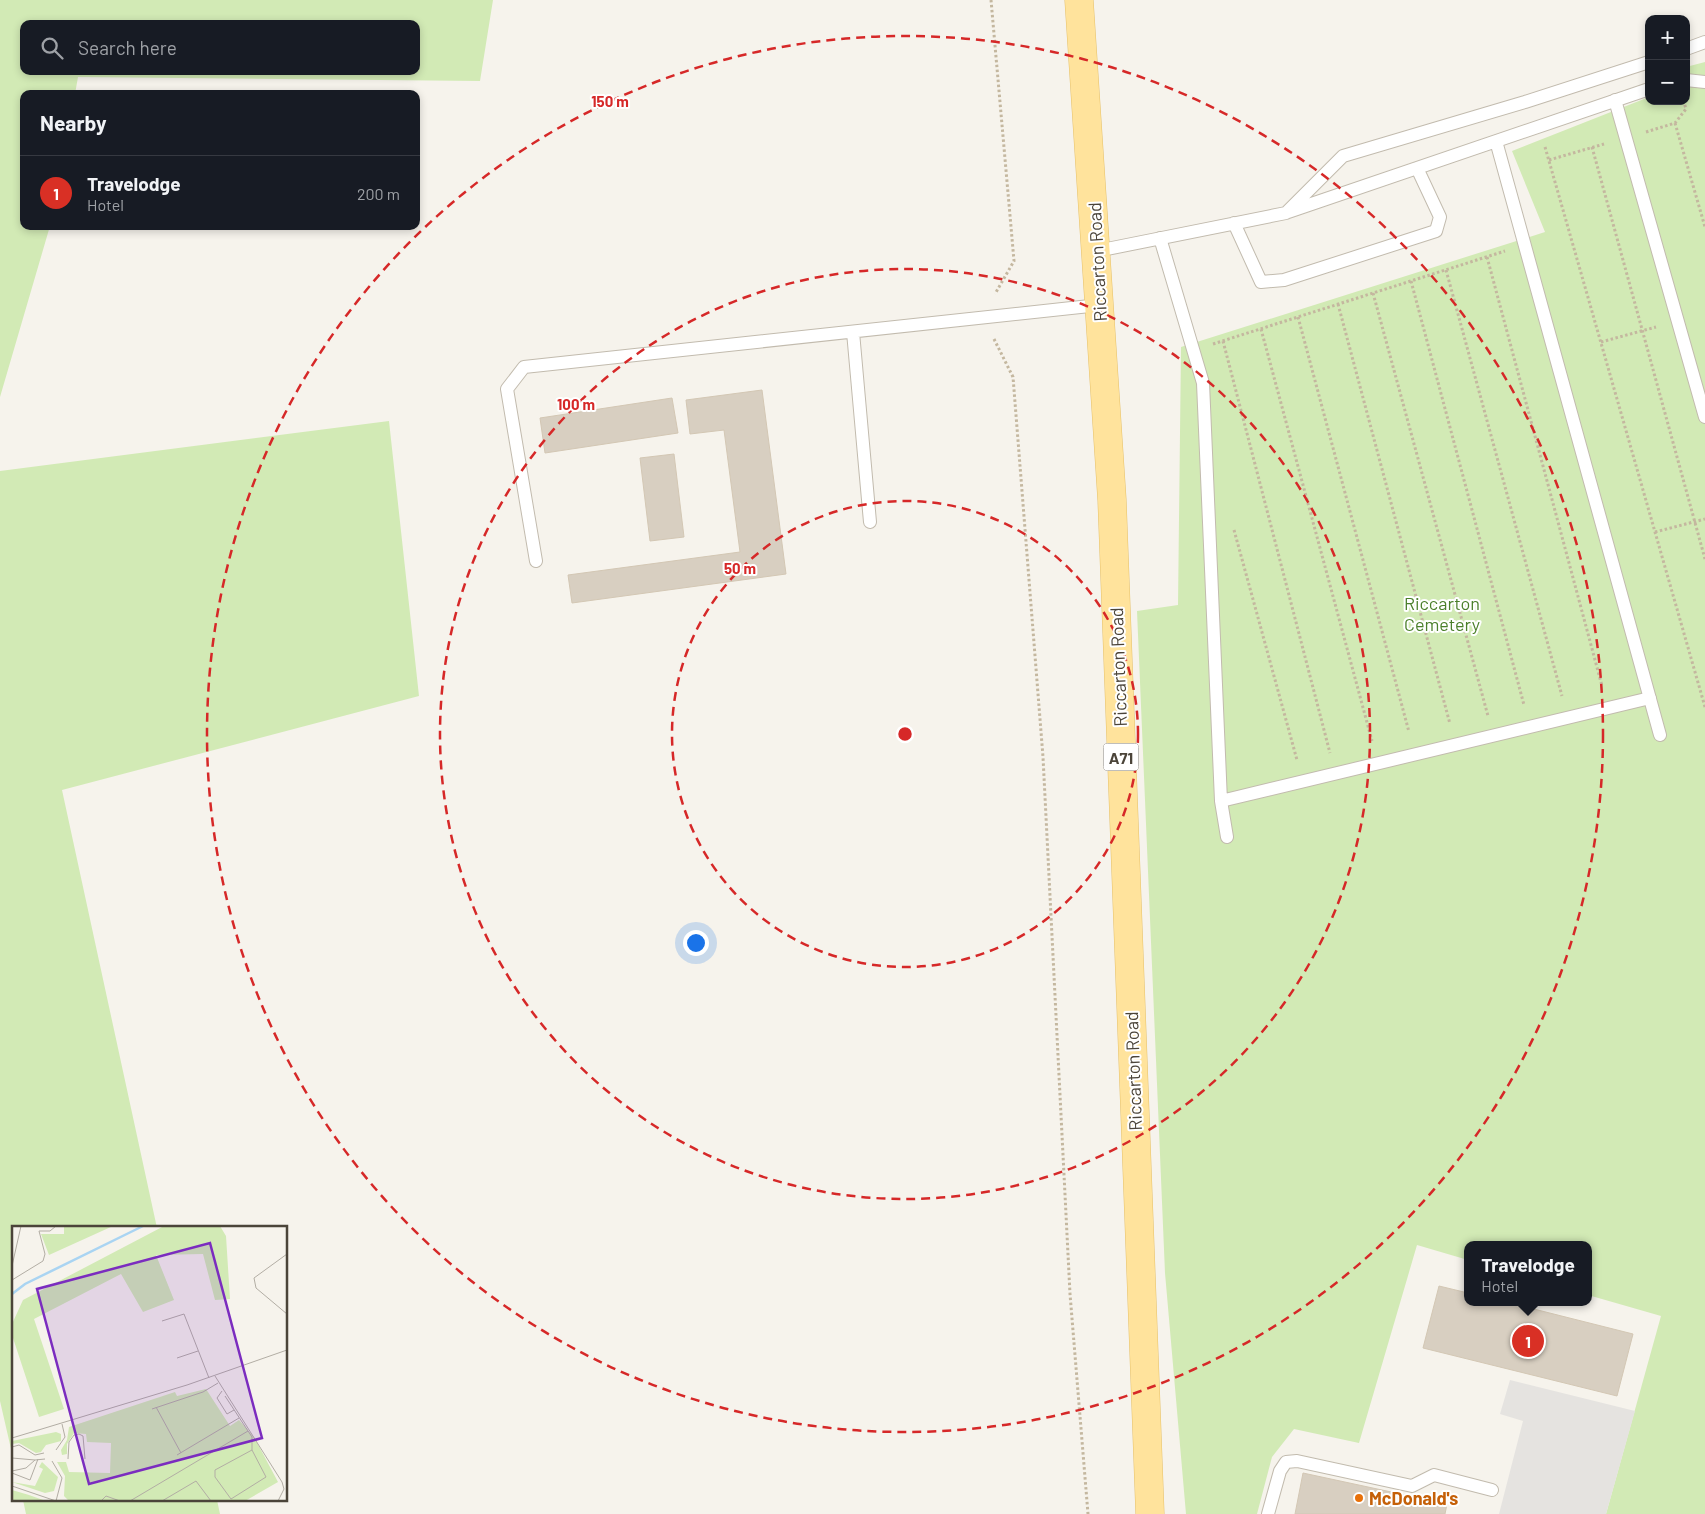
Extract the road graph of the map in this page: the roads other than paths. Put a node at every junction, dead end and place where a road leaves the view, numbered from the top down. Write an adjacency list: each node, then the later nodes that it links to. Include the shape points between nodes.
1 (1079, 0): 14 (main road, Riccarton Road / A71)
2 (1705, 42): 3 (lane)
3 (1690, 48)
4 (1645, 63): 11 (lane, via 1343,156)
5 (1690, 80): 6 (lane)
6 (1705, 82)
7 (1645, 90): 8 (lane)
8 (1615, 100): 9 (lane); 17 (lane)
9 (1496, 141): 10 (lane); 20 (lane)
10 (1417, 168): 11 (lane); 12 (lane, via 1440,217 1436,231 1284,280 1261,282)
11 (1286, 213): 12 (lane)
12 (1234, 223): 13 (lane)
13 (1160, 238): 14 (lane); 22 (lane, via 1203,383)
14 (1097, 251): 15 (main road, Riccarton Road / A71)
15 (1099, 305): 16 (lane); 25 (main road, Riccarton Road / A71, via 1112,500)
16 (853, 332): 18 (lane); 19 (lane, via 524,367 507,389)
17 (1705, 417)
18 (870, 522)
19 (536, 561)
20 (1650, 698): 21 (lane); 22 (lane)
21 (1660, 735)
22 (1221, 801): 23 (lane)
23 (1226, 837)
24 (1492, 1490): 26 (lane, via 1434,1475 1412,1486 1297,1461 1286,1462 1280,1471)
25 (1150, 1514)
26 (1268, 1514)

